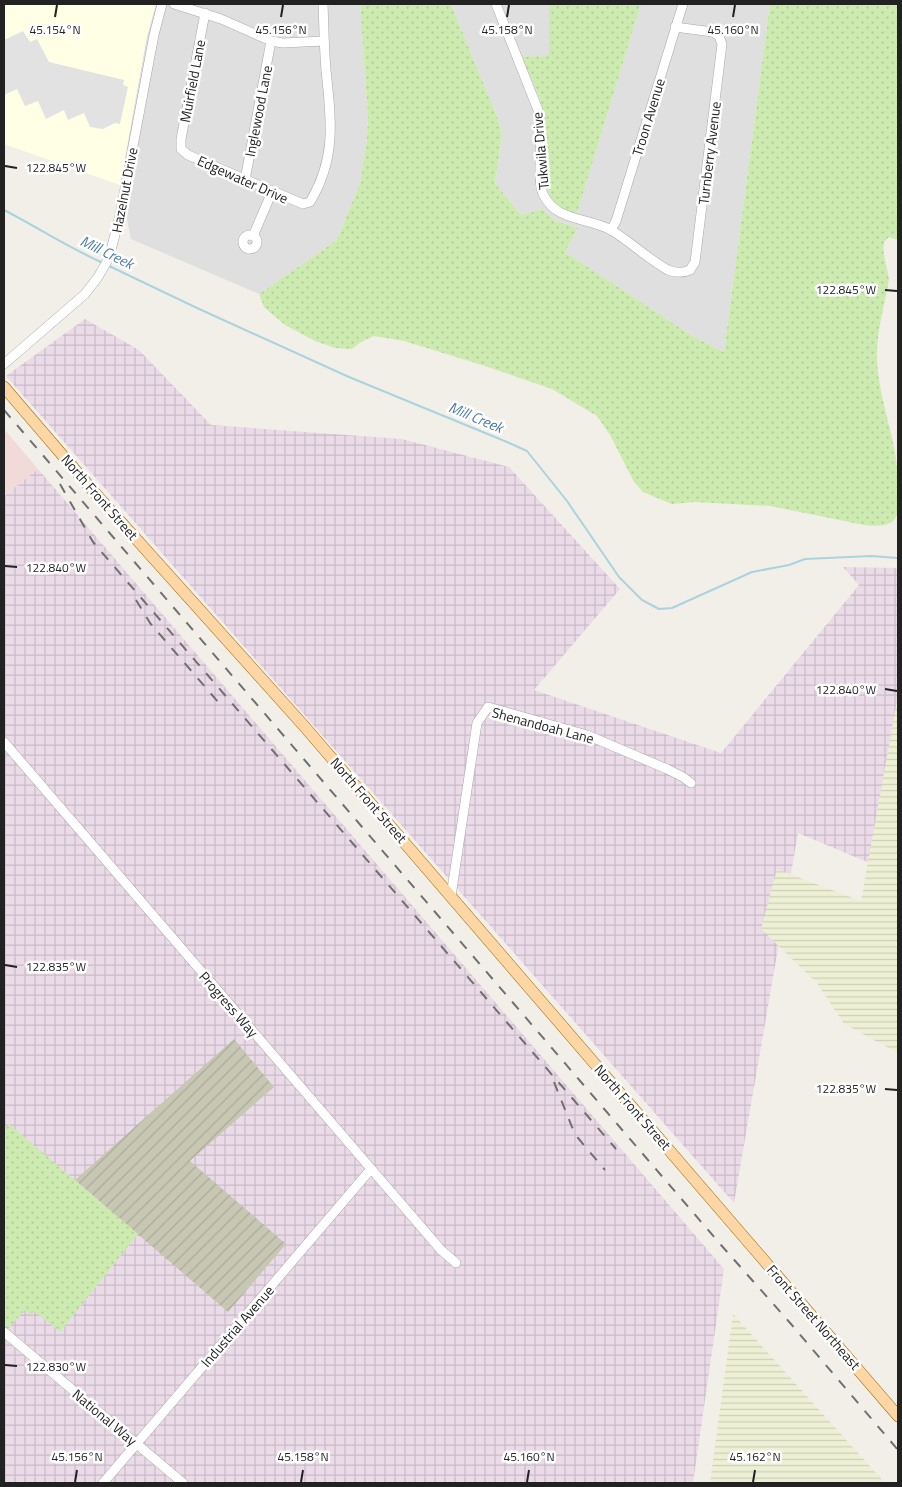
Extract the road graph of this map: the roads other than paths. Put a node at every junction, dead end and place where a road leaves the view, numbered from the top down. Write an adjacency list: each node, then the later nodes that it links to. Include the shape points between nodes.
1 (162, 4): 16 (street, Hazelnut Drive, via 109,258 80,298)
2 (174, 4): 6 (street)
3 (323, 4): 9 (street)
4 (496, 4): 13 (street, Tukwila Drive, via 538,110 540,183 544,195 554,209 564,215)
5 (683, 4): 7 (street, Troon Avenue)
6 (205, 13): 8 (street); 10 (street, Muirfield Lane)
7 (675, 27): 13 (street, Troon Avenue); 15 (street, Turnberry Avenue, via 713,32 720,36 722,44 695,262)
8 (272, 41): 9 (street); 11 (street, Inglewood Lane)
9 (324, 41): 12 (street, Edgewater Drive, via 331,118 328,157 307,204 299,204)
10 (181, 149): 11 (street, Edgewater Drive)
11 (245, 180): 12 (street, Edgewater Drive)
12 (272, 192): 14 (street)
13 (611, 230): 15 (street, Tukwila Drive, via 670,270 683,273)
14 (253, 236)
15 (690, 270)
16 (4, 364)
17 (4, 387): 20 (main road, North Front Street)
18 (4, 742): 21 (street, Progress Way)
19 (691, 783): 20 (street, Shenandoah Lane, via 667,769 587,735 488,707 477,723)
20 (452, 896): 22 (main road, North Front Street)
21 (371, 1169): 23 (street, Progress Way); 26 (street, Industrial Avenue)
22 (729, 1218): 25 (main road, Front Street Northeast)
23 (456, 1263)
24 (4, 1332): 26 (street, National Way)
25 (898, 1416)
26 (136, 1444): 27 (street, Industrial Avenue); 28 (street, National Way)
27 (103, 1483)
28 (183, 1483)

